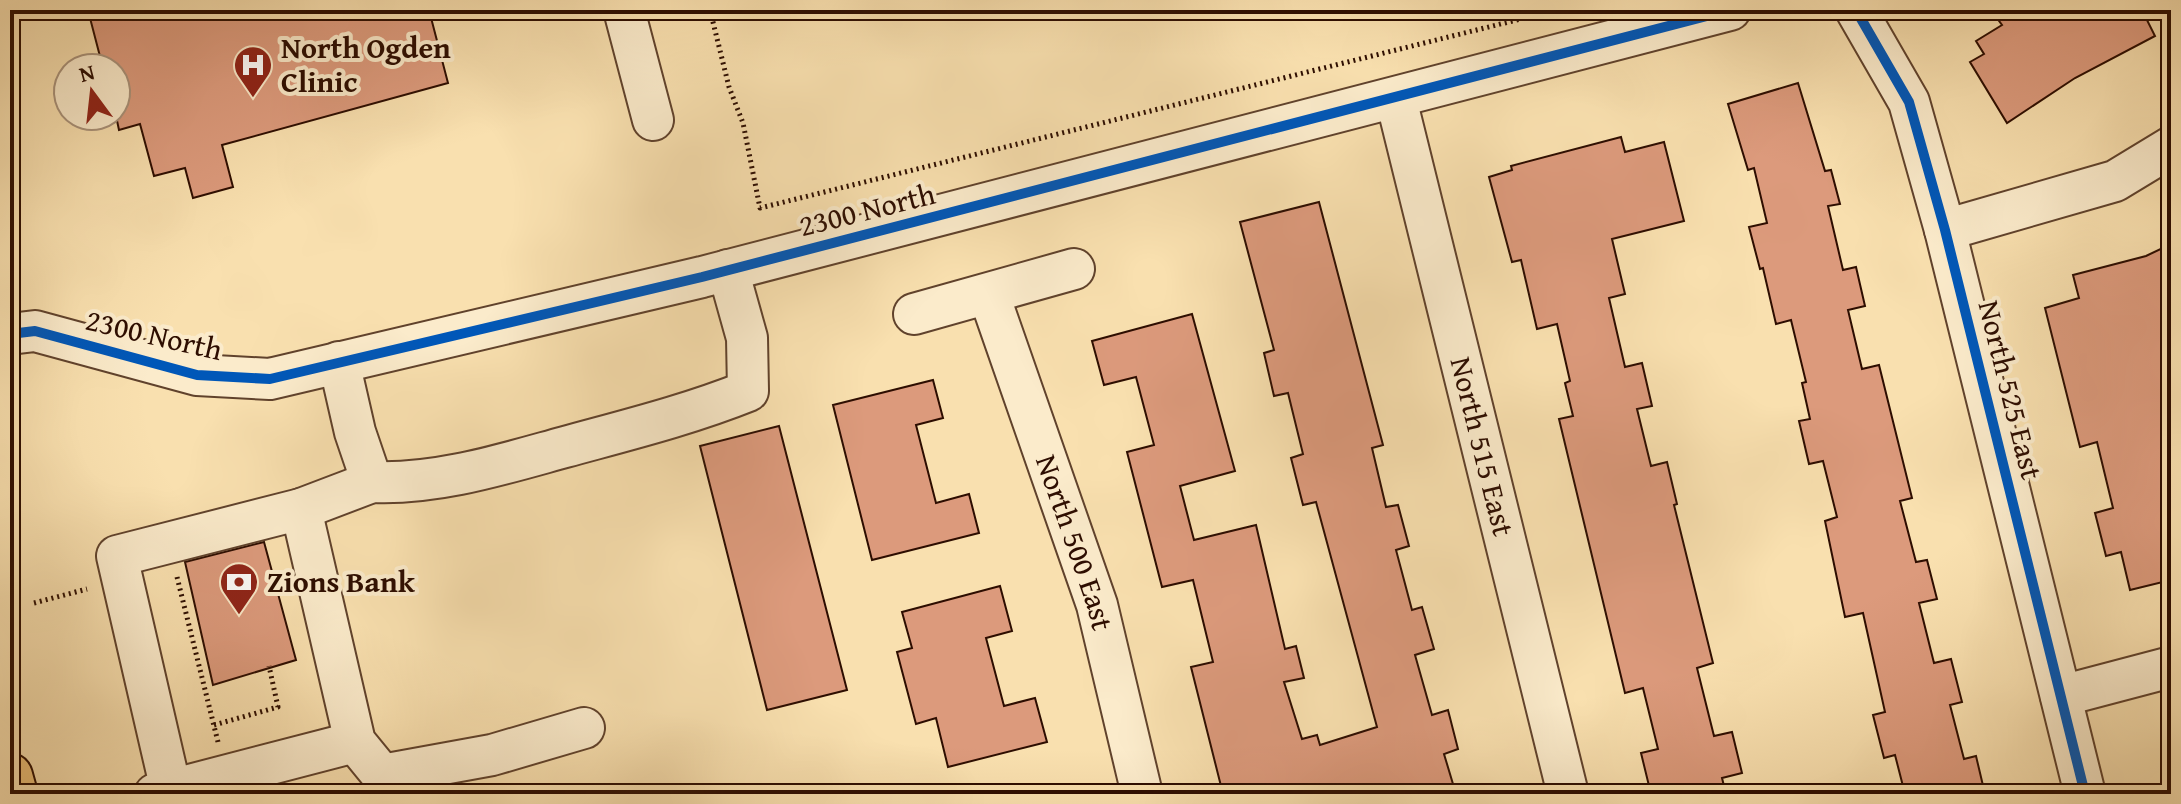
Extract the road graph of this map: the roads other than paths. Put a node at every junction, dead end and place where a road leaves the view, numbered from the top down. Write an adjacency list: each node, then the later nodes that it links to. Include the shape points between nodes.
1 (624, 10): 5 (street)
2 (1730, 10): 4 (street, 2300 North)
3 (1856, 10): 7 (street, North 525 East, via 1909,102)
4 (1396, 99): 9 (street, 2300 North); 24 (street, North 515 East)
5 (653, 120)
6 (2171, 147): 7 (street, via 2115,181)
7 (1945, 230): 17 (street, North 525 East)
8 (1074, 269): 10 (street)
9 (728, 270): 13 (street, 2300 North); 14 (street, via 747,338 748,391 699,410 526,458 408,484)
10 (989, 295): 11 (street); 23 (street, North 500 East, via 1097,605)
11 (914, 314)
12 (10, 334): 13 (street, 2300 North, via 35,331 197,375 270,379)
13 (339, 362): 14 (street)
14 (372, 482): 15 (street)
15 (301, 509): 19 (street); 21 (street, via 117,556)
16 (2171, 667): 17 (street)
17 (2061, 696): 25 (street, North 525 East)
18 (584, 728): 19 (street, via 492,755 382,775)
19 (355, 742): 21 (street)
20 (10, 776): 22 (main road)
21 (163, 792)
22 (15, 794)
23 (1142, 794)
24 (1568, 794)
25 (2085, 794)

